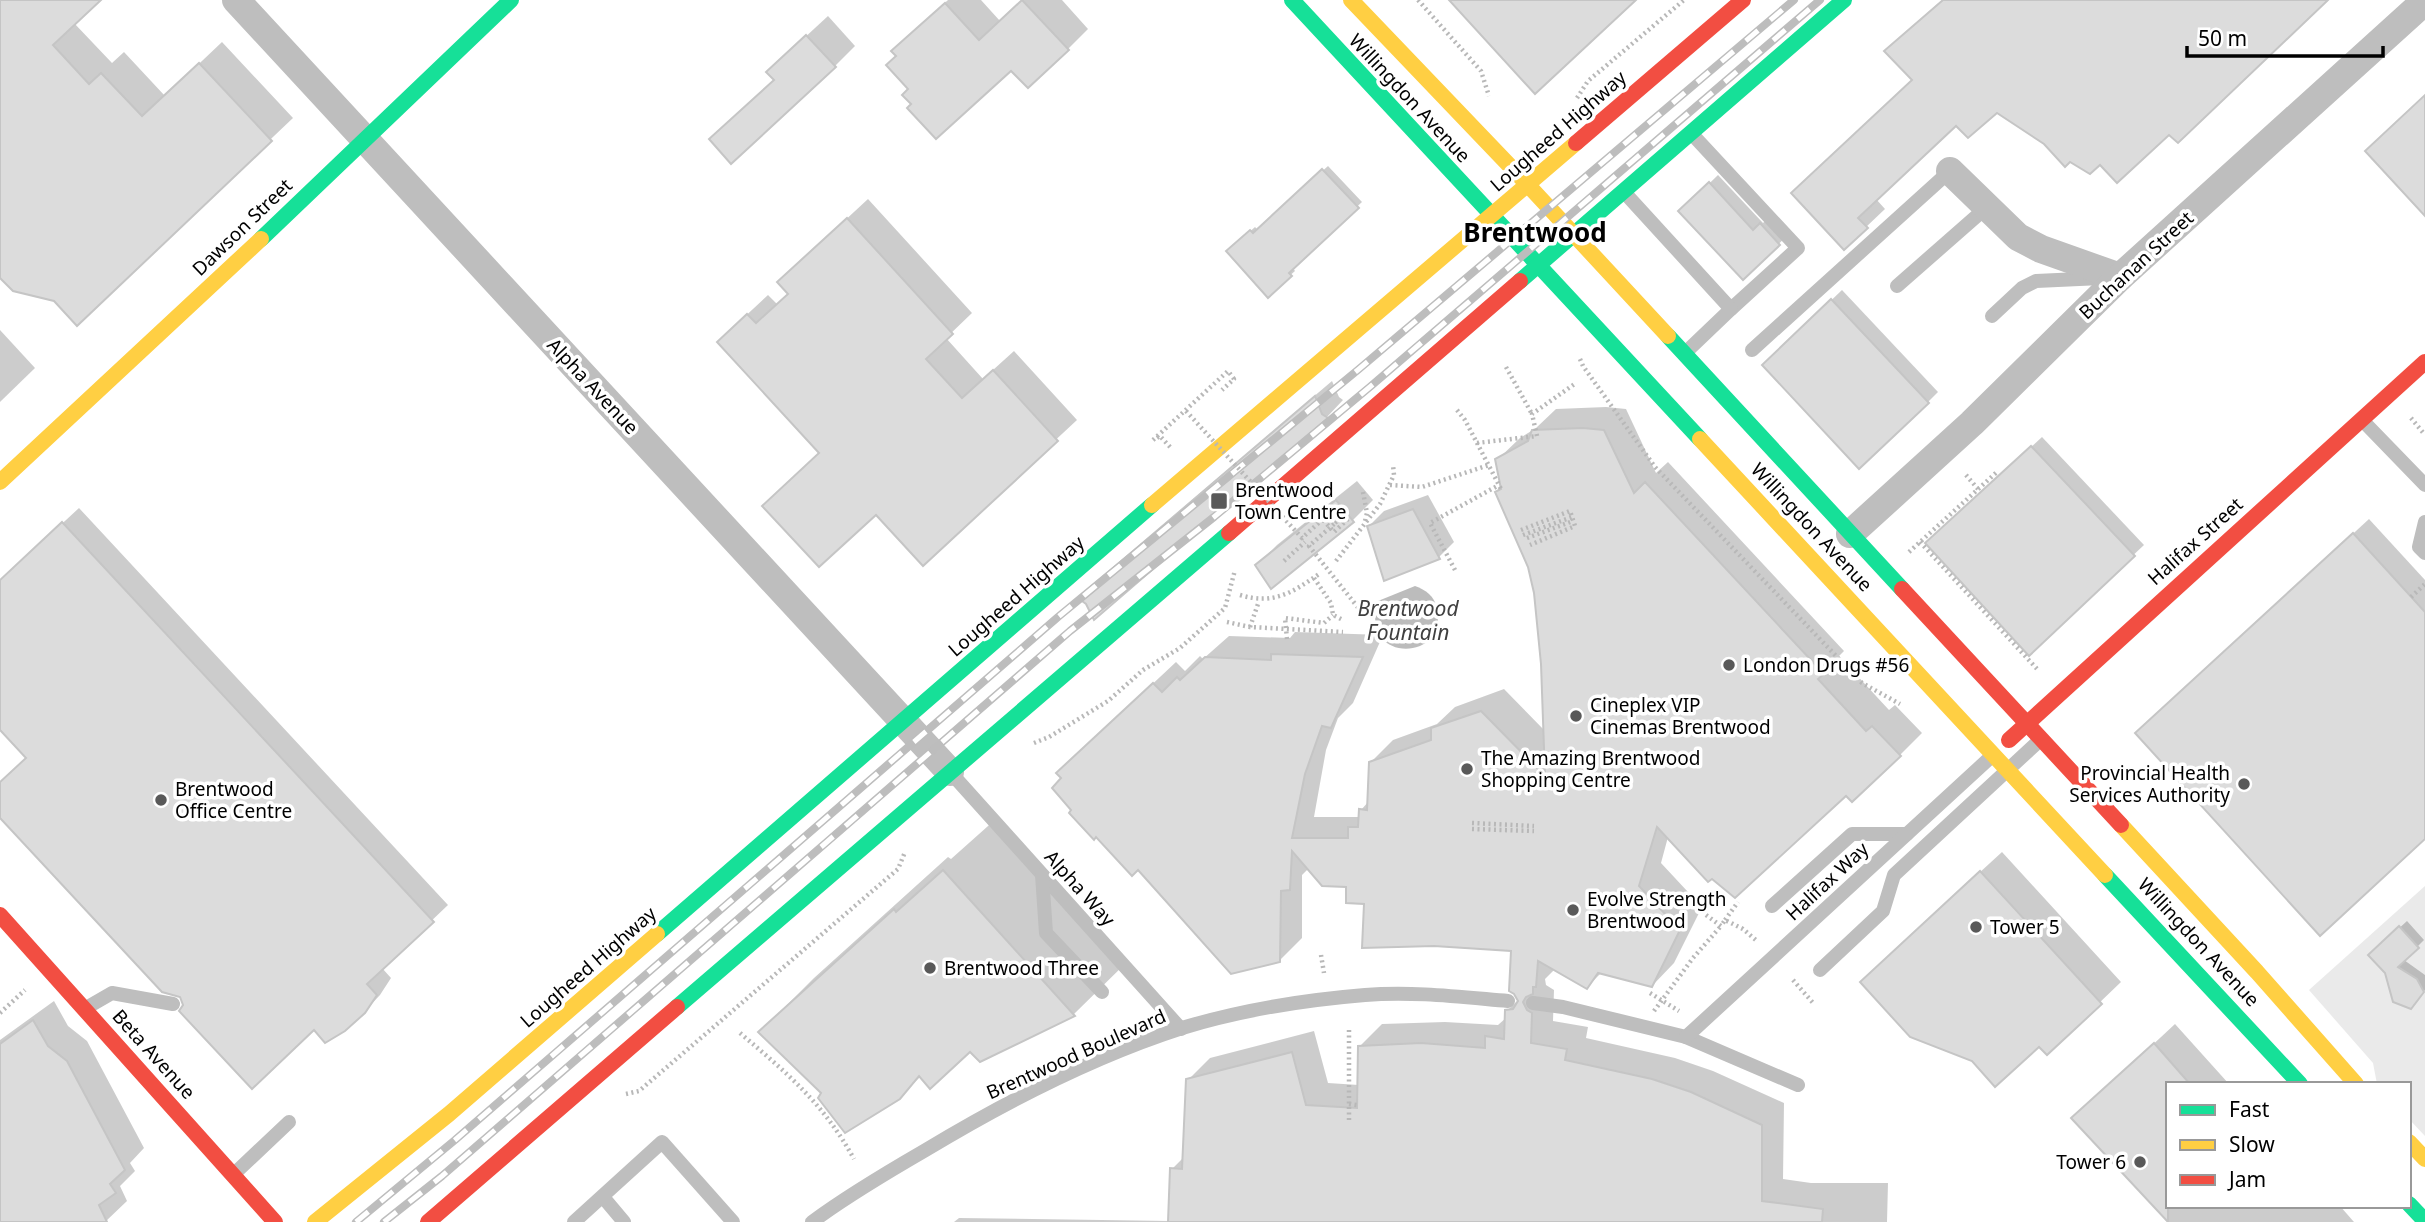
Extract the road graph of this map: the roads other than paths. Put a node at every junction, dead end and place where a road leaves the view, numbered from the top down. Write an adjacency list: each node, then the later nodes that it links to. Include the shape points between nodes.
1 (236, 0): 9 (street, Alpha Avenue)
2 (511, 0): 9 (main road, Dawson Street)
3 (1292, 0): 14 (main road, Willingdon Avenue)
4 (1351, 0): 11 (main road, Willingdon Avenue)
5 (1743, 0): 11 (main road, Lougheed Highway)
6 (1844, 0): 8 (main road)
7 (2425, 1): 17 (street, Buchanan Street)
8 (1690, 132): 12 (main road); 19 (lane, via 1798,248)
9 (365, 139): 25 (main road, Dawson Street); 31 (street, Alpha Avenue)
10 (1950, 171): 13 (street); 21 (lane)
11 (1528, 185): 14 (main road, Lougheed Highway); 15 (main road, Willingdon Avenue)
12 (1623, 191): 15 (main road); 19 (lane)
13 (1987, 208): 17 (street, via 2028,242); 18 (lane)
14 (1491, 216): 16 (main road, Willingdon Avenue); 31 (main road, Lougheed Highway)
15 (1573, 234): 16 (main road); 22 (main road, Willingdon Avenue)
16 (1537, 265): 34 (main road, Willingdon Avenue); 36 (main road)
17 (2120, 278): 20 (lane, via 2036,281); 28 (street, Buchanan Street)
18 (1897, 286)
19 (1731, 309): 22 (lane)
20 (1992, 316)
21 (1752, 350)
22 (1683, 354): 28 (main road, Willingdon Avenue)
23 (2425, 362): 24 (main road, Halifax Street)
24 (2362, 420): 26 (lane); 30 (main road, Halifax Street)
25 (0, 482)
26 (2425, 485)
27 (2425, 522): 29 (lane, via 2420,547)
28 (1850, 534): 32 (main road, Willingdon Avenue)
29 (2425, 553)
30 (2044, 708): 32 (main road, Halifax Street); 33 (lane, via 2046,735)
31 (905, 721): 36 (street, Alpha Avenue); 60 (main road, Lougheed Highway, via 449,1114)
32 (2026, 724): 33 (main road, Willingdon Avenue); 34 (main road, Halifax Street)
33 (2041, 740): 35 (lane); 50 (main road, Willingdon Avenue)
34 (1994, 754): 35 (main road, Willingdon Avenue); 37 (lane, Halifax Way)
35 (2009, 769): 41 (lane, via 1894,875 1883,911); 49 (main road, Willingdon Avenue)
36 (950, 772): 38 (lane, Alpha Way); 61 (main road)
37 (1907, 834): 39 (lane, via 1852,834); 48 (lane, Halifax Way)
38 (1042, 874): 42 (lane, via 1045,933); 47 (lane, Alpha Way)
39 (1772, 906)
40 (0, 915): 46 (main road, Beta Avenue)
41 (1820, 970)
42 (1102, 992)
43 (1508, 1001): 47 (lane, Brentwood Boulevard, via 1367,995 1281,1005)
44 (1533, 1003): 48 (lane)
45 (173, 1004): 46 (lane, via 112,993)
46 (85, 1008): 55 (main road, Beta Avenue)
47 (1181, 1029): 65 (lane, Brentwood Boulevard, via 1084,1067 984,1115)
48 (1686, 1037): 51 (lane)
49 (2298, 1082)
50 (2354, 1082)
51 (1798, 1085)
52 (289, 1122): 55 (lane)
53 (2411, 1144): 54 (main road)
54 (2425, 1159)
55 (233, 1174): 59 (main road, Beta Avenue)
56 (603, 1198): 62 (lane); 63 (lane); 64 (lane, via 662,1142)
57 (2411, 1206): 58 (main road)
58 (2425, 1221)
59 (275, 1222)
60 (315, 1222)
61 (428, 1222)
62 (574, 1222)
63 (624, 1222)
64 (733, 1222)
65 (812, 1222)

